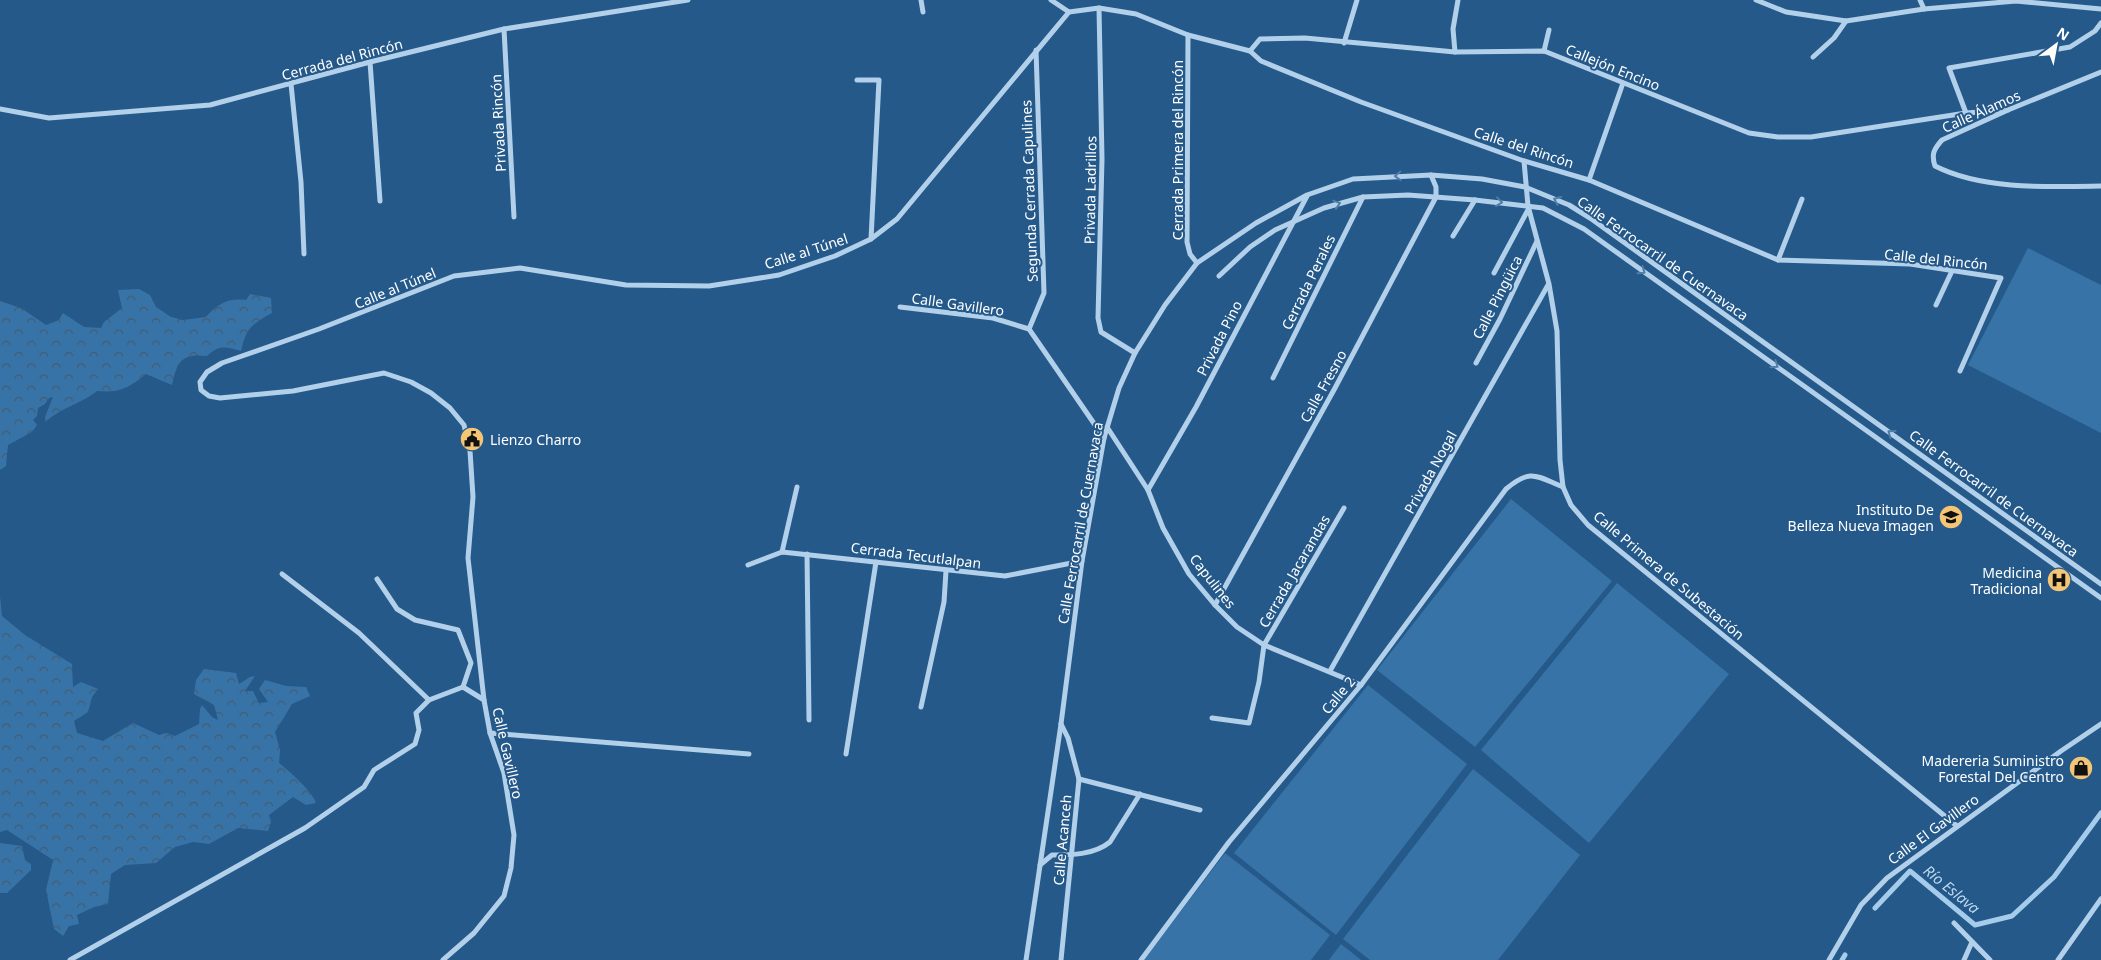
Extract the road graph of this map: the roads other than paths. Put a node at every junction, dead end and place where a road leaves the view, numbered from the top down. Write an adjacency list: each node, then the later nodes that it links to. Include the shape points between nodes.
1 (688, 0): 16 (street, Cerrada del Rincón)
2 (921, 0): 12 (street)
3 (1051, 0): 13 (street)
4 (1357, 0): 19 (street)
5 (1458, 0): 23 (street, via 1453,29)
6 (1756, 0): 14 (street, via 1786,12)
7 (1920, 0): 10 (street)
8 (2017, 1): 10 (street); 11 (street)
9 (1100, 8): 13 (street, Calle del Rincón); 18 (street, Calle del Rincón, via 1136,14); 60 (street, Privada Ladrillos, via 1102,159 1098,318 1101,332)
10 (1924, 9): 14 (street)
11 (2101, 9)
12 (923, 12)
13 (1069, 12): 20 (street, Calle al Túnel)
14 (1846, 21): 24 (street, via 1834,38)
15 (2101, 23): 32 (street, via 2095,31 2070,47 1949,68)
16 (504, 29): 25 (street, Cerrada del Rincón); 45 (street, Privada Rincón)
17 (1549, 30): 22 (street)
18 (1188, 35): 21 (street, Calle del Rincón); 52 (street, Cerrada Primera del Rincón, via 1187,242)
19 (1344, 43): 21 (street, Callejón Encino, via 1306,38 1260,39); 23 (street, Callejón Encino)
20 (1036, 50): 48 (street, Calle al Túnel, via 897,219); 59 (street, Segunda Cerrada Capulines, via 1044,292)
21 (1250, 51): 33 (street, Calle del Rincón, via 1261,61 1361,102)
22 (1544, 51): 23 (street, Callejón Encino); 28 (street, Callejón Encino)
23 (1455, 52)
24 (1812, 57)
25 (370, 62): 29 (street, Cerrada del Rincón); 43 (street)
26 (2101, 72): 31 (street, Calle Álamos)
27 (857, 80): 48 (street, via 880,80)
28 (1624, 83): 32 (street, Callejón Encino, via 1748,133 1778,138 1811,137); 35 (street)
29 (292, 84): 30 (street, Cerrada del Rincón, via 210,106 49,118); 50 (street)
30 (0, 109)
31 (2008, 110): 32 (street, Callejón Encino); 37 (street, Calle Álamos, via 1942,140 1932,157 1935,166 1948,173 2027,187)
32 (1966, 113)
33 (1524, 161): 35 (street, Calle del Rincón); 36 (street, Calle Primera de Subestación)
34 (1430, 174): 36 (street, Calle Ferrocarril de Cuernavaca); 38 (street, Calle Ferrocarril de Cuernavaca, one-way to 38, via 1353,179); 40 (street, via 1436,187)
35 (1589, 180): 51 (street, Calle del Rincón)
36 (1525, 186): 44 (street, Calle Primera de Subestación); 78 (street, Calle Ferrocarril de Cuernavaca, one-way to 36, via 1590,218)
37 (2101, 186)
38 (1307, 195): 46 (street, Privada Pino); 52 (street, Calle Ferrocarril de Cuernavaca, via 1256,223)
39 (1363, 197): 40 (street, Calle Ferrocarril de Cuernavaca); 46 (street, Calle Ferrocarril de Cuernavaca, one-way to 39); 63 (street, Cerrada Perales)
40 (1436, 197): 42 (street, Calle Ferrocarril de Cuernavaca); 80 (street, Calle Fresno)
41 (1802, 199): 51 (street)
42 (1475, 200): 44 (street, Calle Ferrocarril de Cuernavaca, one-way to 44); 47 (street)
43 (380, 201)
44 (1529, 207): 49 (street, Calle Primera de Subestación); 54 (street); 79 (street, Calle Ferrocarril de Cuernavaca, one-way to 79, via 1543,208 1584,229)
45 (514, 216)
46 (1292, 221): 55 (street, Calle Ferrocarril de Cuernavaca, via 1250,248); 68 (street, Privada Pino, via 1196,407)
47 (1453, 236)
48 (871, 239): 86 (street, Calle al Túnel, via 835,256 779,275 709,286 626,285 520,268 454,276 222,363 207,372 200,382 201,390 220,398 293,392 384,373 411,382 450,408 464,425 470,451 473,497 468,558)
49 (1537, 241): 56 (street, Calle Primera de Subestación); 61 (street, Calle Pingüica)
50 (304, 254)
51 (1778, 260): 53 (street, Calle del Rincón, via 1910,264)
52 (1197, 263): 60 (street, Calle Ferrocarril de Cuernavaca, via 1165,305)
53 (1952, 271): 57 (street); 62 (street, Calle del Rincón, via 2001,278)
54 (1494, 273)
55 (1219, 276)
56 (1549, 284): 67 (street, Calle Primera de Subestación, via 1558,331); 82 (street, Privada Nogal)
57 (1936, 305)
58 (900, 307): 59 (street, Calle Gavillero, via 993,318)
59 (1029, 329): 65 (street)
60 (1135, 353): 64 (street, Calle Ferrocarril de Cuernavaca, via 1119,388)
61 (1476, 363)
62 (1960, 371)
63 (1273, 378)
64 (1107, 427): 65 (street, Calle Ferrocarril de Cuernavaca); 68 (street, Capulines)
65 (1104, 438): 72 (street, Calle Ferrocarril de Cuernavaca)
66 (797, 487): 70 (street)
67 (1563, 487): 83 (street, Calle 2, via 1533,474 1519,478 1506,490); 98 (street, Calle Primera de Subestación, via 1588,525)
68 (1148, 490): 80 (street, Capulines, via 1189,574)
69 (1344, 508): 81 (street, Cerrada Jacarandas)
70 (782, 552): 71 (street, Cerrada Tecutlalpan); 74 (street, Cerrada Tecutlalpan)
71 (807, 554): 73 (street, Cerrada Tecutlalpan); 89 (street)
72 (1082, 561): 75 (street, Cerrada Tecutlalpan, via 1005,576); 90 (street, Calle Ferrocarril de Cuernavaca)
73 (876, 562): 75 (street, Cerrada Tecutlalpan); 94 (street)
74 (748, 565)
75 (946, 571): 87 (street, via 944,602)
76 (282, 574): 85 (street, via 359,633)
77 (377, 579): 84 (street, via 397,609 414,620 458,630 471,663)
78 (2101, 584)
79 (2101, 598)
80 (1215, 605): 81 (street, Capulines, via 1237,627)
81 (1264, 645): 82 (street, Capulines); 88 (street, via 1249,723)
82 (1330, 671): 83 (street, Capulines)
83 (1361, 685): 108 (street, Calle 2, via 1229,842)
84 (463, 687): 85 (street); 86 (street, Calle Gavillero)
85 (429, 700): 104 (street, via 416,713 419,730 416,744 374,770 364,787 305,828)
86 (484, 700): 92 (street, Calle Gavillero)
87 (921, 707)
88 (1212, 718)
89 (809, 720)
90 (1061, 724): 95 (street, Calle Acanceh); 100 (street, Calle Ferrocarril de Cuernavaca)
91 (2101, 724): 98 (street, Calle El Gavillero)
92 (490, 733): 93 (street); 105 (street, Calle Gavillero, via 504,773 514,835 512,868 504,896 474,933)
93 (749, 754)
94 (846, 754)
95 (1079, 779): 96 (street); 99 (street, Calle Acanceh)
96 (1140, 794): 97 (street); 99 (street, via 1110,842 1104,847)
97 (1200, 810)
98 (1957, 826): 109 (street, Calle El Gavillero, via 1887,878 1861,905)
99 (1072, 855): 100 (street, via 1052,855); 107 (street, Calle Acanceh)
100 (1040, 866): 106 (street, Calle Ferrocarril de Cuernavaca)
101 (2101, 899): 112 (street)
102 (1954, 923): 103 (street)
103 (1972, 942): 110 (street); 111 (street)
104 (70, 960)
105 (443, 960)
106 (1026, 960)
107 (1061, 960)
108 (1141, 960)
109 (1828, 960)
110 (1964, 960)
111 (1990, 960)
112 (2058, 960)

